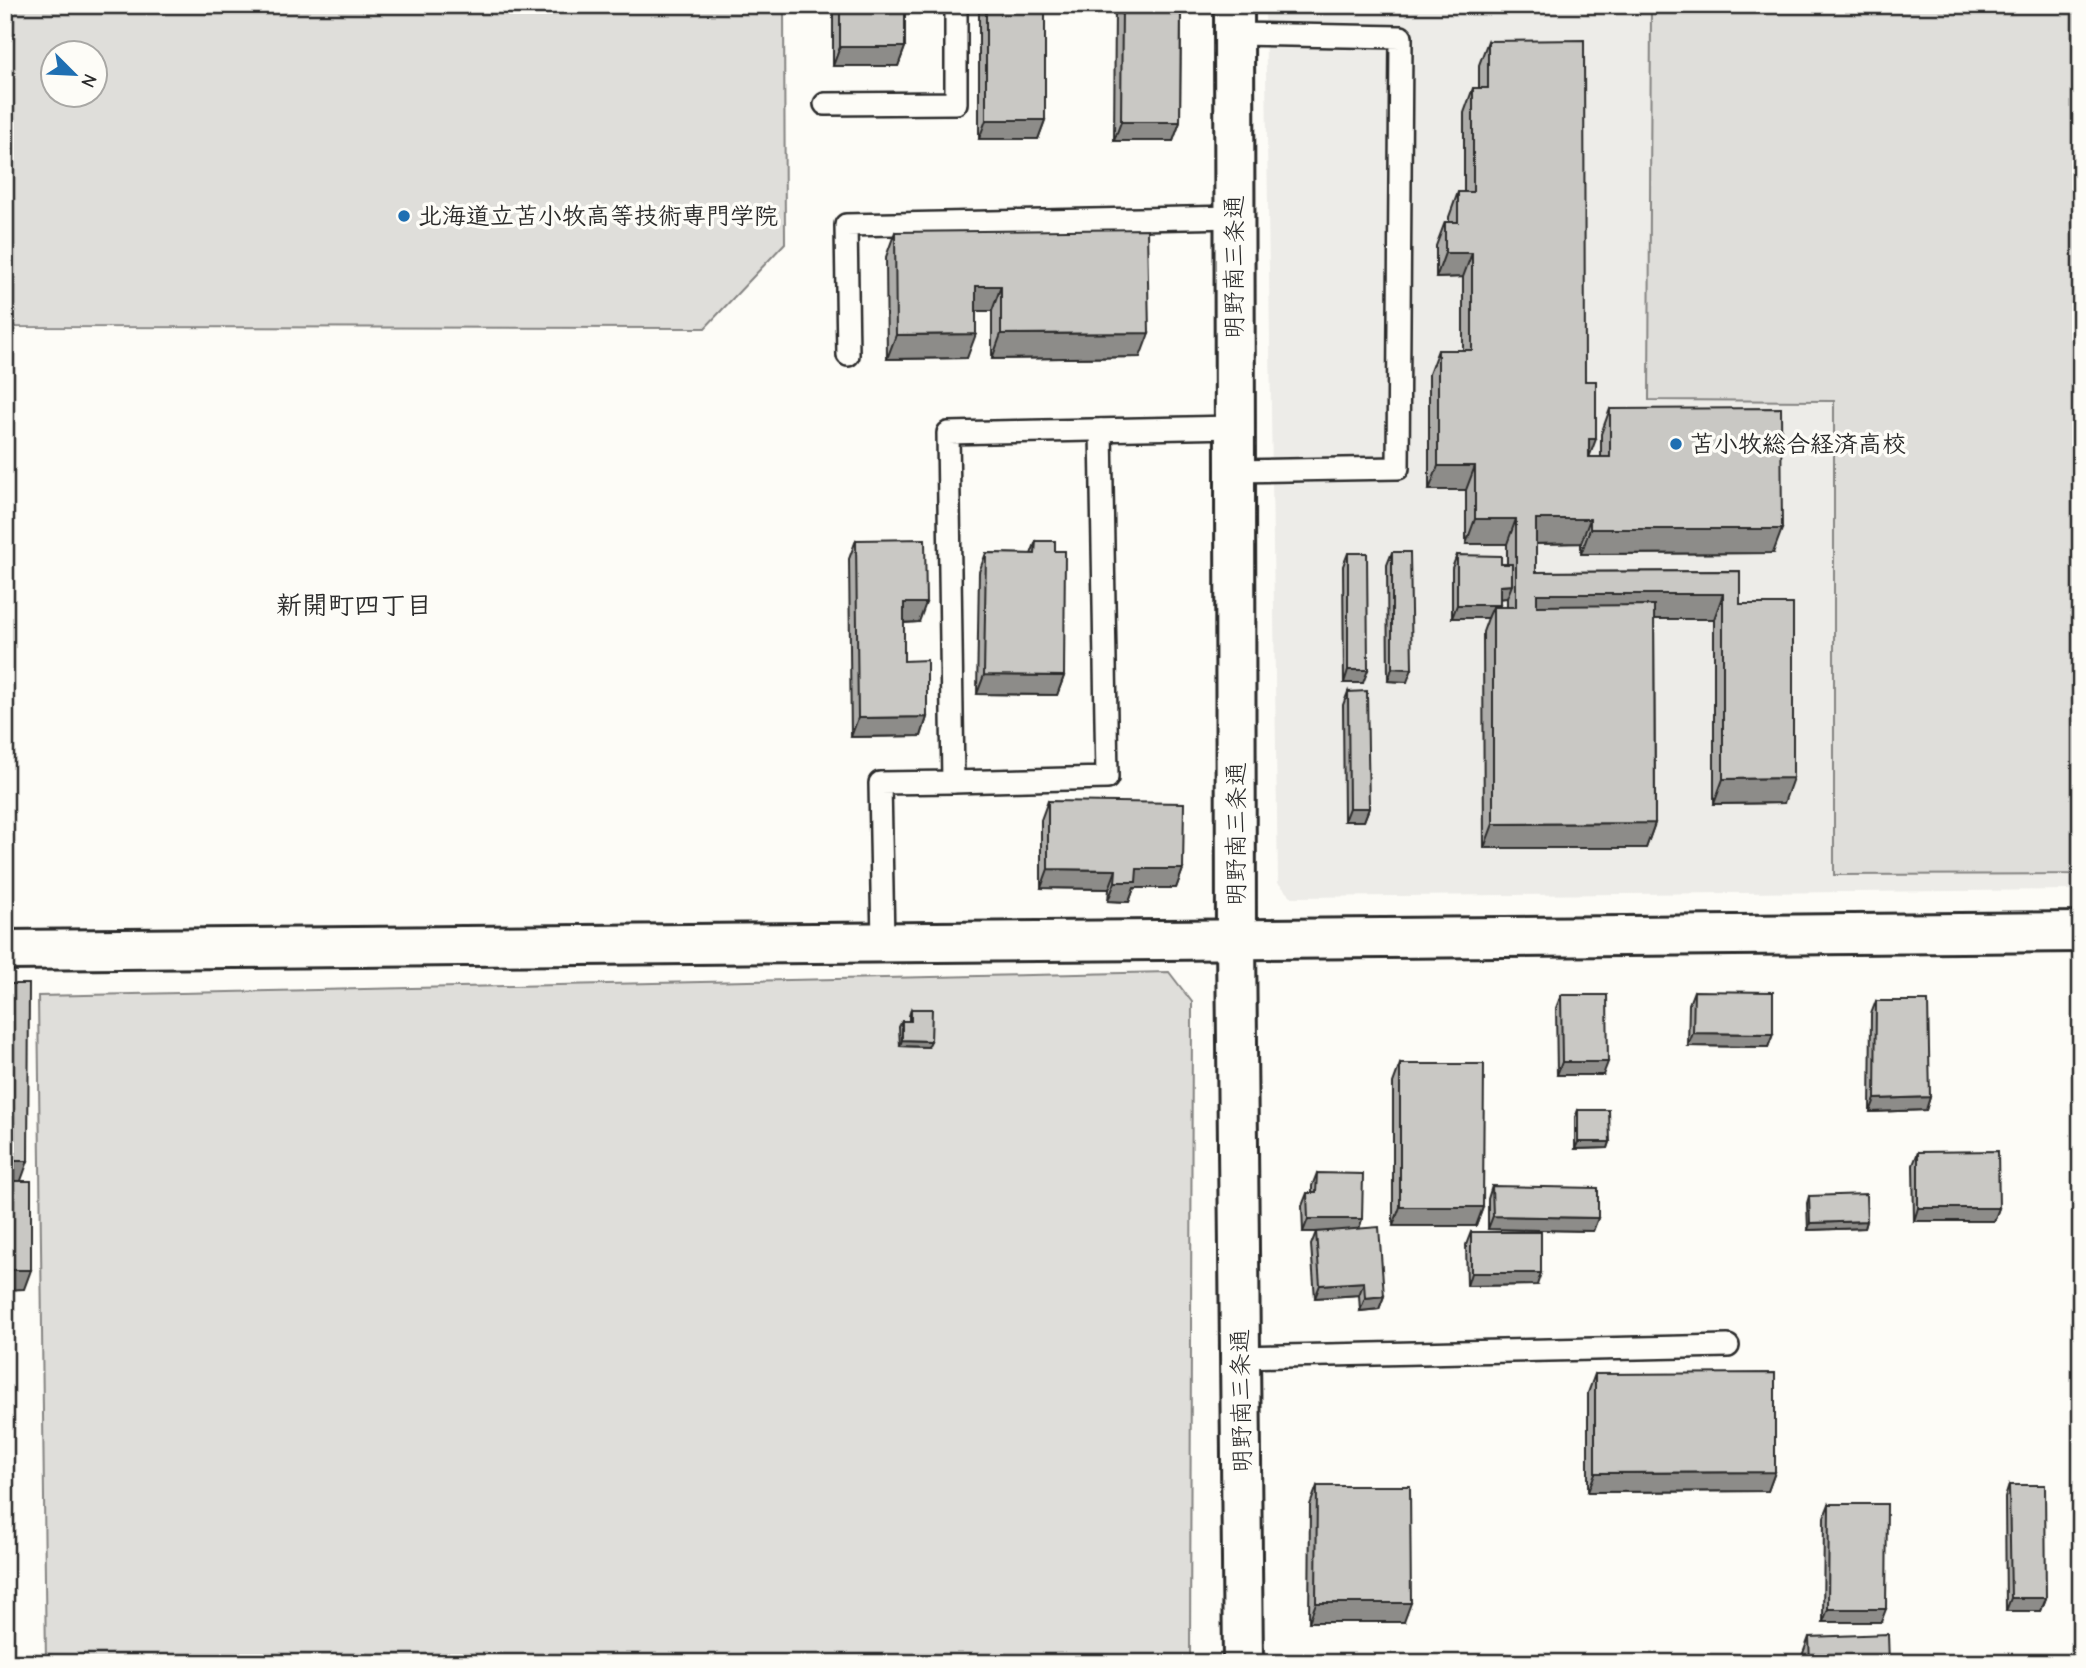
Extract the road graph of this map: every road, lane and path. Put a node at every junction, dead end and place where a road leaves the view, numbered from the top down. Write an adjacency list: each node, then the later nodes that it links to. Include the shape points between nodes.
1 (957, 5): 3 (lane, via 956,103)
2 (1234, 20): 4 (street, 明野南三条通); 8 (lane, via 1401,37 1398,468)
3 (825, 104)
4 (1234, 217): 5 (lane, via 846,225); 6 (street, 明野南三条通)
5 (848, 355)
6 (1235, 428): 7 (lane); 8 (street, 明野南三条通)
7 (1101, 430): 9 (lane, via 948,433); 9 (lane, via 1107,778)
8 (1235, 471): 11 (street, 明野南三条通)
9 (953, 782): 12 (lane, via 880,783)
10 (2081, 932): 11 (street)
11 (1236, 939): 12 (street); 15 (street, 明野南三条通)
12 (883, 942): 13 (street)
13 (5, 950)
14 (1728, 1346): 15 (lane)
15 (1240, 1357): 16 (street, 明野南三条通)
16 (1243, 1663)

